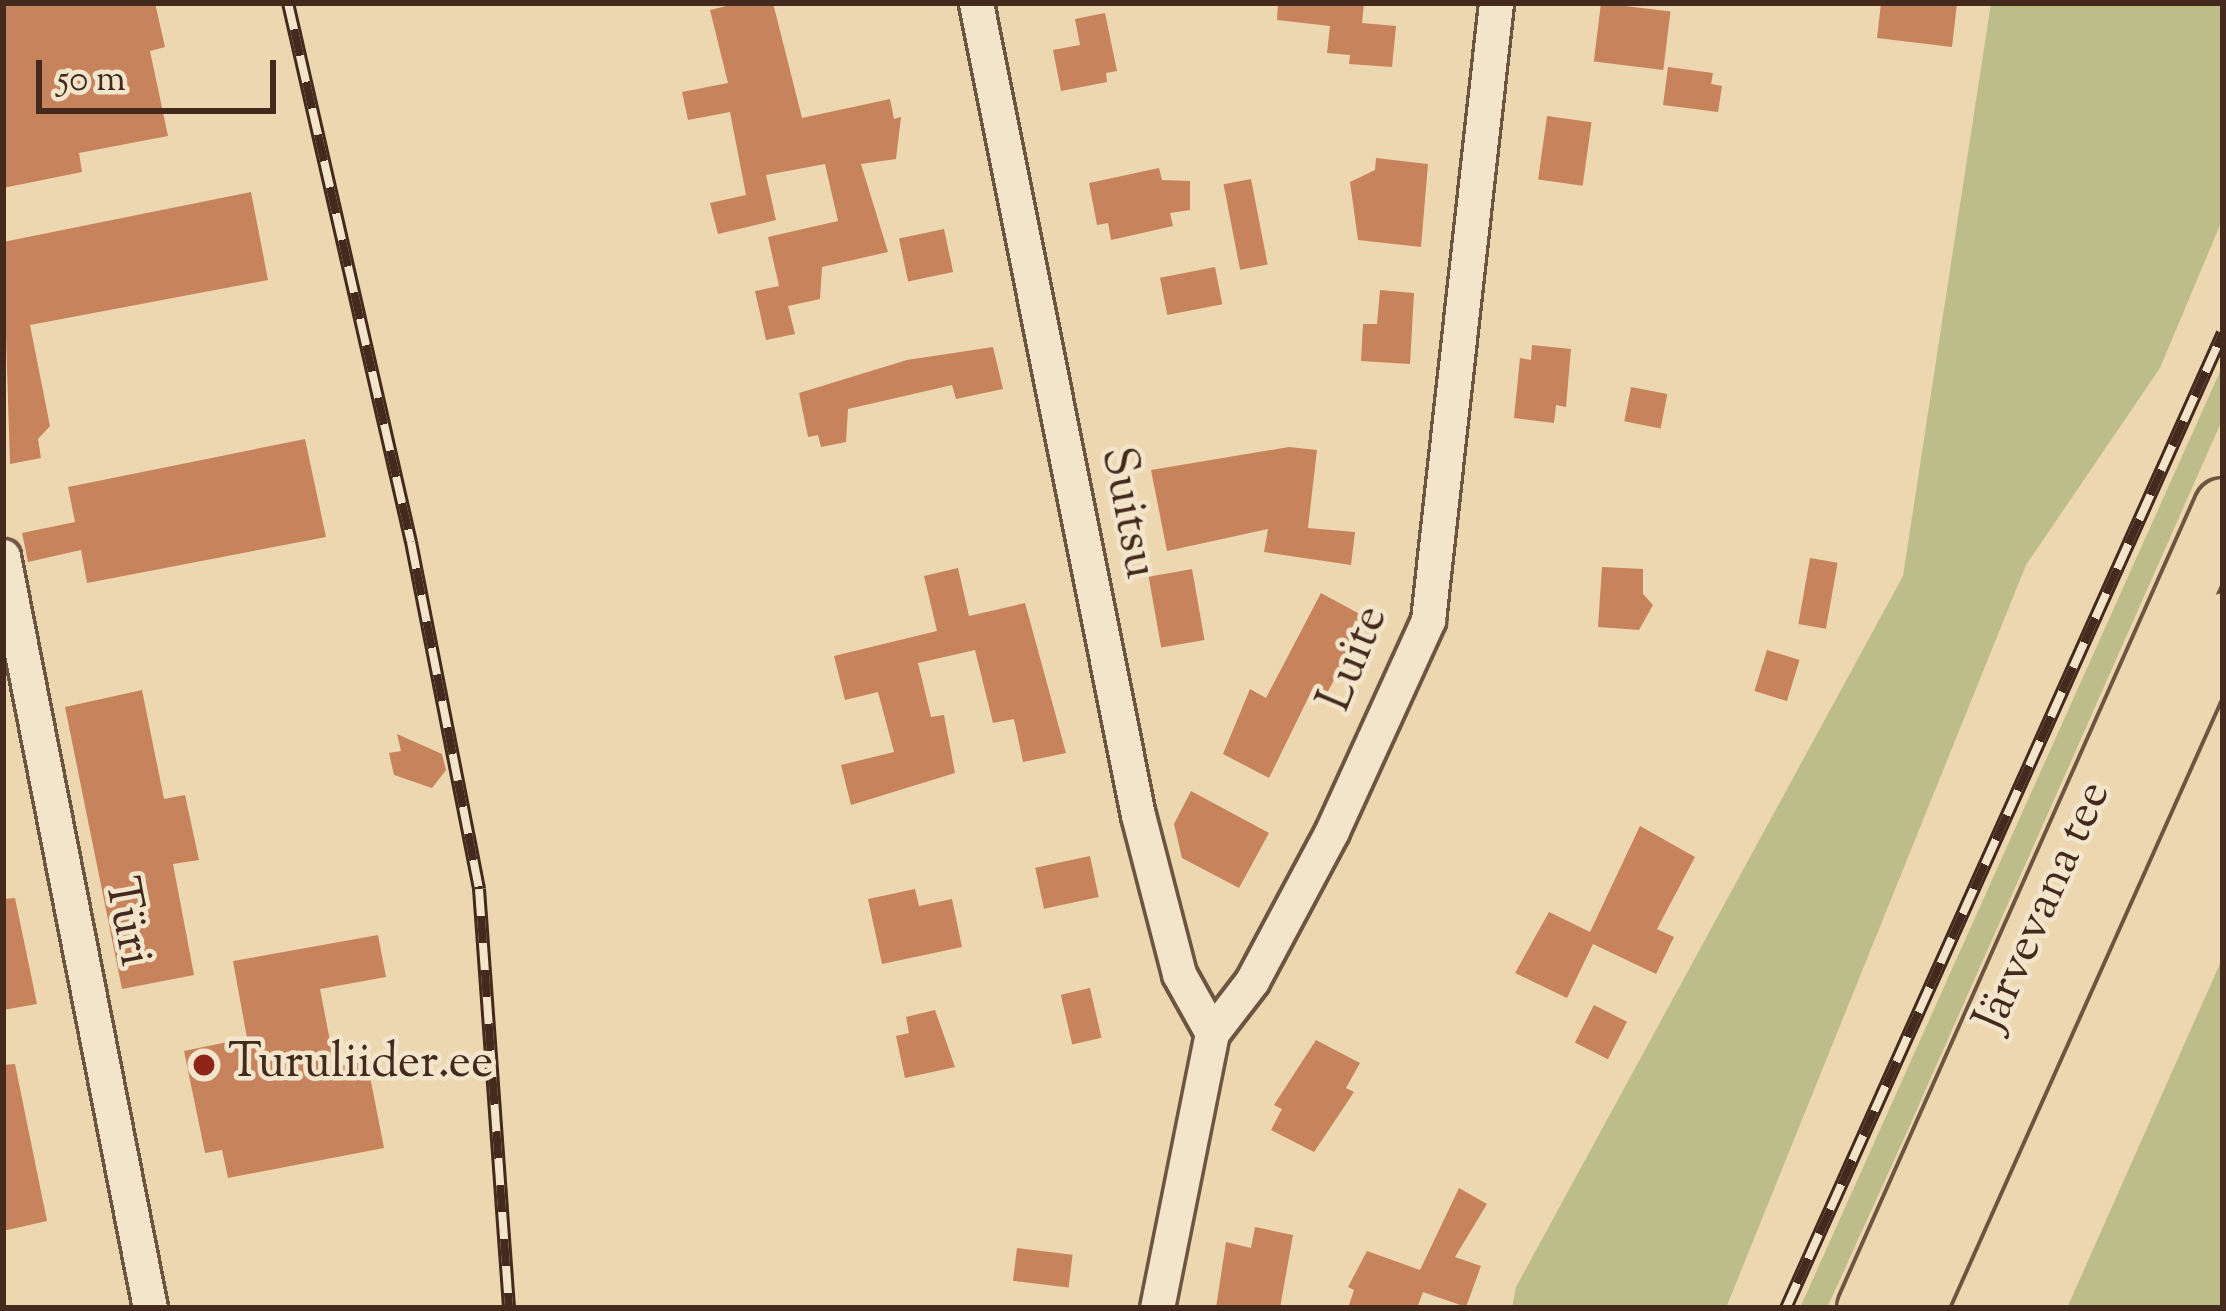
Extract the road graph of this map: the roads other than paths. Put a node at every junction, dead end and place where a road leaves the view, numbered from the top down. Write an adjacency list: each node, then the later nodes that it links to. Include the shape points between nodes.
1 (976, 3): 6 (street, Suitsu, via 1138,815 1179,974)
2 (1496, 3): 6 (street, Luite, via 1428,620 1332,832 1252,981)
3 (2223, 507): 9 (highway, Järvevana tee)
4 (3, 556): 7 (street, Türi)
5 (2223, 621): 10 (highway, Järvevana tee)
6 (1212, 1033): 8 (street, Luite)
7 (150, 1308)
8 (1157, 1308)
9 (1865, 1308)
10 (1916, 1308)

